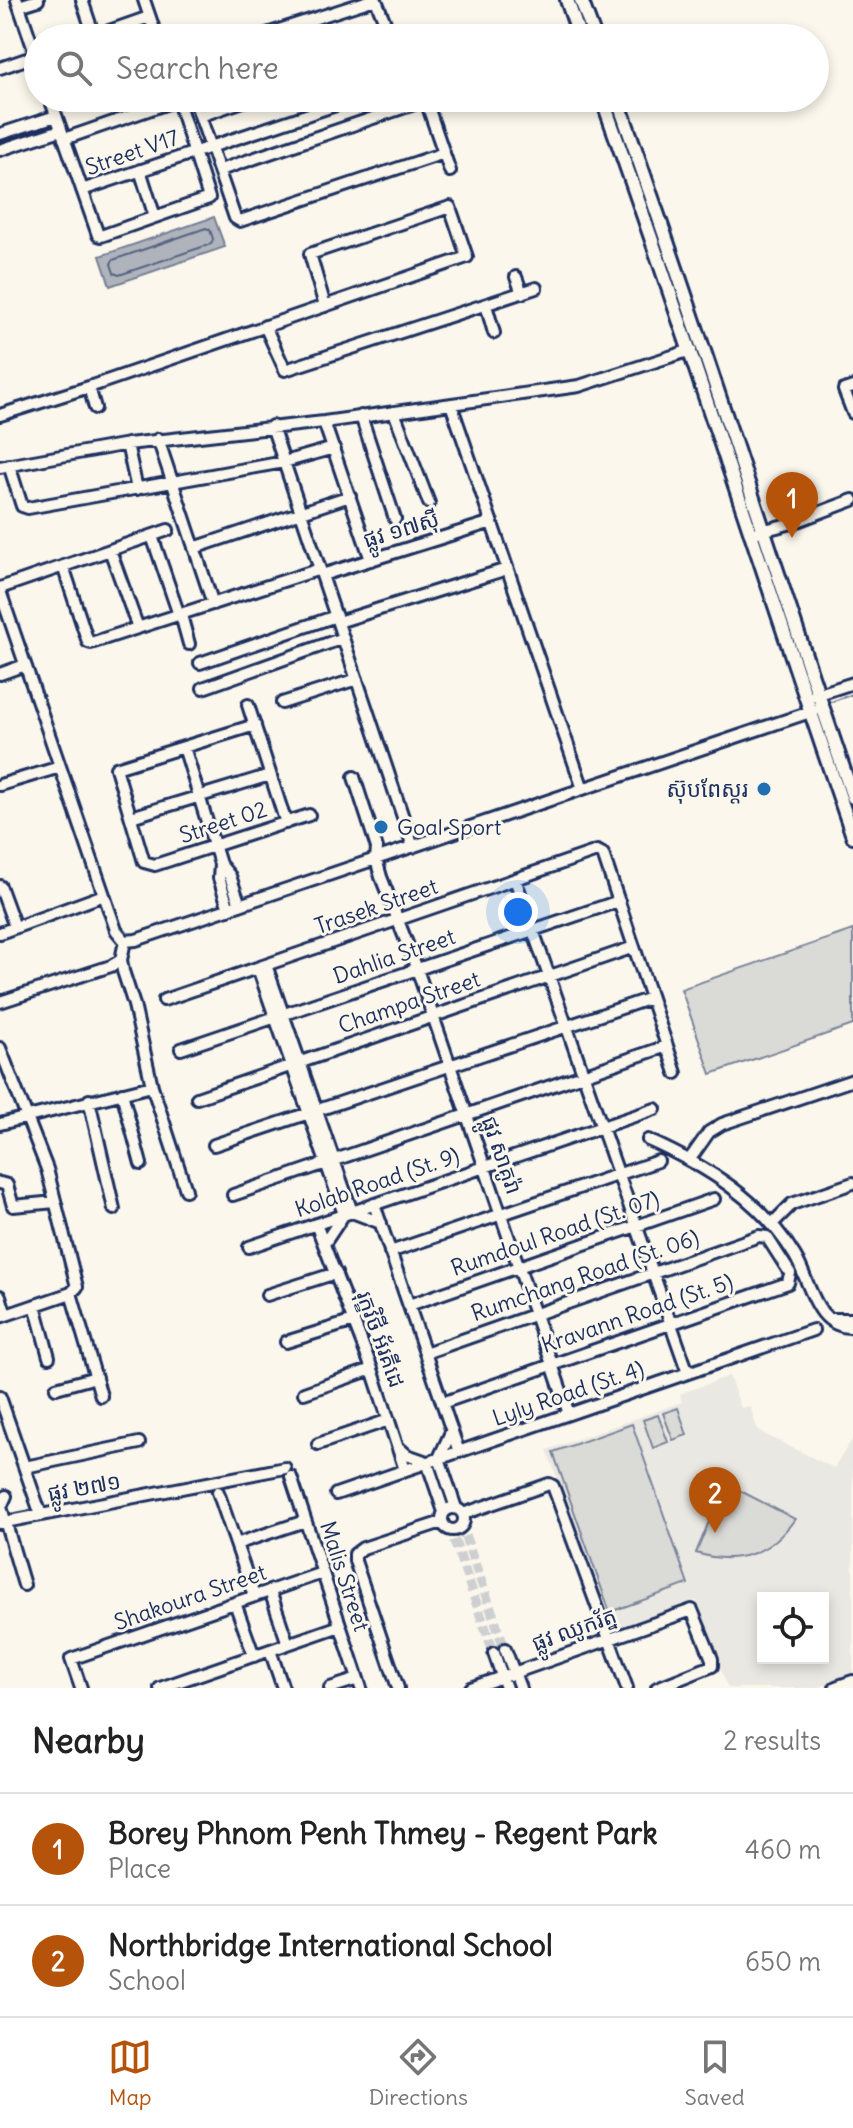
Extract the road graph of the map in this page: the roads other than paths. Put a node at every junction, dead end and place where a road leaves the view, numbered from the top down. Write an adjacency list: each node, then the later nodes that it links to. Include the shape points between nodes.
1 (38, 0): 7 (street)
2 (82, 0): 10 (street)
3 (144, 0): 8 (street)
4 (374, 0): 13 (street); 14 (street)
5 (567, 0): 15 (main road)
6 (581, 0): 16 (main road)
7 (18, 3): 9 (street)
8 (149, 17): 11 (street); 12 (street)
9 (25, 24)
10 (88, 24)
11 (129, 24)
12 (152, 24)
13 (298, 24)
14 (385, 24)
15 (575, 24)
16 (590, 24)
17 (24, 61): 18 (street)
18 (0, 68)
19 (55, 112): 29 (street)
20 (136, 112): 32 (street)
21 (182, 112): 36 (street)
22 (199, 112): 30 (street)
23 (212, 112): 30 (street)
24 (314, 112): 34 (street, Street V17)
25 (388, 112): 39 (street)
26 (430, 112): 37 (street)
27 (607, 112): 50 (main road)
28 (622, 112): 75 (main road, via 700,332)
29 (56, 116): 31 (street); 32 (street)
30 (200, 116): 34 (street)
31 (5, 132): 33 (street)
32 (63, 135): 33 (street); 41 (street)
33 (14, 145): 35 (street)
34 (211, 145): 36 (street, Street V17); 39 (street)
35 (0, 150)
36 (195, 151): 38 (street, Street V17); 42 (street, via 209,198)
37 (444, 153): 39 (street, via 240,221); 40 (street)
38 (140, 170): 41 (street, Street V17); 42 (street)
39 (220, 170)
40 (450, 171)
41 (82, 190): 42 (street, via 99,236)
42 (155, 217)
43 (516, 277): 45 (street)
44 (536, 288): 45 (street)
45 (522, 293): 46 (street)
46 (486, 305): 48 (street, via 285,370); 49 (street)
47 (325, 306): 47 (street, via 310,254 450,207 467,257); 48 (street)
48 (265, 326): 51 (street)
49 (494, 333)
50 (691, 350): 53 (street, via 579,386); 75 (main road)
51 (89, 387): 54 (street); 57 (street)
52 (853, 387): 56 (street, via 844,390)
53 (451, 404): 55 (street); 73 (street)
54 (95, 408)
55 (394, 412): 58 (street); 70 (street)
56 (853, 413)
57 (0, 415)
58 (361, 416): 59 (street); 72 (street)
59 (324, 422): 60 (street); 63 (street)
60 (272, 426): 61 (street); 64 (street)
61 (158, 439): 62 (street); 66 (street)
62 (127, 444): 65 (street); 67 (street)
63 (334, 448): 64 (street); 68 (street)
64 (284, 462): 66 (street); 71 (street)
65 (4, 466): 67 (street, via 24,508)
66 (172, 482): 67 (street); 77 (street)
67 (137, 489)
68 (350, 496): 71 (street); 79 (street)
69 (853, 500): 75 (street)
70 (429, 503)
71 (301, 511): 77 (street); 82 (street)
72 (395, 519)
73 (492, 522): 79 (street, ផ្លូវ ១៧ស៊ី); 81 (street)
74 (168, 530): 76 (street)
75 (756, 532): 96 (main road)
76 (152, 536): 78 (street); 85 (street)
77 (194, 548): 84 (street)
78 (110, 550): 80 (street); 87 (street)
79 (371, 560): 82 (street, ផ្លូវ ១៧ស៊ី)
80 (63, 566): 83 (street); 87 (street, ផ្លូវ ១៧ស៊ី, via 88,642)
81 (507, 569): 86 (street); 106 (street)
82 (321, 572): 84 (street, ផ្លូវ ១៧ស៊ី); 86 (street)
83 (0, 589): 91 (street)
84 (213, 604): 85 (street, ផ្លូវ ១៧ស៊ី)
85 (180, 615): 87 (street, ផ្លូវ ១៧ស៊ី); 89 (street)
86 (337, 619): 88 (street); 90 (street)
87 (138, 628)
88 (343, 638): 93 (street); 95 (street)
89 (189, 644)
90 (200, 663)
91 (25, 665): 92 (street); 102 (street)
92 (0, 674)
93 (357, 679): 97 (street); 114 (street)
94 (853, 683): 96 (street)
95 (203, 688)
96 (812, 697): 99 (main road)
97 (282, 703)
98 (248, 705): 100 (street)
99 (816, 710): 106 (street); 108 (main road); 112 (main road)
100 (255, 725): 101 (street); 103 (street)
101 (184, 747): 107 (street); 110 (street, via 116,768)
102 (60, 767): 105 (street); 118 (street)
103 (270, 775): 107 (street); 111 (street)
104 (354, 777): 115 (street, ផ្លូវ សាគូរ៉ា)
105 (0, 785)
106 (583, 789): 114 (street)
107 (200, 796): 110 (street); 113 (street)
108 (853, 797)
109 (309, 815): 111 (street, Street 02)
110 (131, 817): 113 (street, Street 02, via 149,865)
111 (286, 823): 113 (street, Street 02)
112 (853, 836)
113 (215, 847): 120 (street, via 219,878)
114 (413, 847): 115 (street)
115 (379, 868): 120 (street); 121 (street, ផ្លូវ សាគូរ៉ា)
116 (515, 879): 119 (street, Trasek Street, via 601,852); 121 (street, Trasek Street); 123 (street)
117 (0, 886): 122 (street)
118 (104, 895): 122 (street); 125 (street)
119 (619, 901): 123 (street, Dahlia Street); 126 (street)
120 (234, 907): 125 (street)
121 (396, 914): 128 (street, Trasek Street); 129 (street, ផ្លូវ សាគូរ៉ា)
122 (15, 927): 124 (street)
123 (533, 930): 129 (street, Dahlia Street); 130 (street)
124 (0, 933)
125 (125, 941): 127 (street)
126 (634, 947): 130 (street, Champa Street); 131 (street)
127 (121, 960): 133 (street); 145 (street)
128 (262, 966): 132 (street, Trasek Street); 134 (street)
129 (417, 969): 134 (street, Dahlia Street); 135 (street, ផ្លូវ សាគូរ៉ា)
130 (549, 976): 135 (street, Champa Street); 136 (street)
131 (651, 998): 136 (street); 137 (street)
132 (164, 1000)
133 (0, 1002)
134 (279, 1015): 139 (street, Dahlia Street); 140 (street)
135 (433, 1015): 140 (street, Champa Street); 141 (street, ផ្លូវ សាគូរ៉ា)
136 (567, 1027): 141 (street); 143 (street)
137 (667, 1046): 142 (street); 143 (street)
138 (0, 1048): 152 (street)
139 (181, 1049)
140 (296, 1062): 147 (street, Champa Street); 150 (street)
141 (450, 1065): 150 (street); 151 (street, ផ្លូវ សាគូរ៉ា)
142 (676, 1073)
143 (583, 1075): 151 (street); 154 (street)
144 (853, 1080): 157 (street, via 722,1124 709,1132)
145 (152, 1086): 146 (street); 165 (street)
146 (122, 1093): 148 (street); 160 (street)
147 (197, 1098)
148 (89, 1100): 152 (street); 170 (street)
149 (655, 1109): 154 (street, Kolab Road (St. 9))
150 (313, 1111): 156 (street); 159 (street)
151 (467, 1116): 159 (street); 161 (street, ផ្លូវ សាគូរ៉ា)
152 (26, 1118): 153 (street); 168 (street)
153 (0, 1124)
154 (602, 1127): 161 (street, Kolab Road (St. 9)); 162 (street)
155 (648, 1140): 157 (street)
156 (214, 1145)
157 (690, 1159): 174 (street)
158 (658, 1161): 162 (street)
159 (330, 1162): 166 (street); 171 (street)
160 (141, 1164)
161 (485, 1167): 169 (street, Kolab Road (St. 9)); 172 (street, ផ្លូវ សាគូរ៉ា)
162 (618, 1175): 172 (street); 176 (street)
163 (0, 1183): 168 (street, via 7,1185 13,1206)
164 (853, 1183): 174 (street, via 792,1204)
165 (186, 1190)
166 (233, 1195)
167 (714, 1199): 176 (street, Rumdoul Road (St. 07))
168 (55, 1202): 184 (street, via 77,1287)
169 (374, 1204): 171 (street, Kolab Road (St. 9)); 173 (street, រុក្ខវិថី អ័រគីដេ)
170 (114, 1209)
171 (348, 1213): 173 (street); 175 (street, Kolab Road (St. 9)); 178 (street)
172 (501, 1214): 180 (street); 181 (street, ផ្លូវ សាគូរ៉ា)
173 (381, 1223): 180 (street, រុក្ខវិថី អ័រគីដេ)
174 (773, 1223): 191 (street)
175 (316, 1224): 178 (street, រុក្ខវិថី អ័រគីដេ); 179 (street, Kolab Road (St. 9))
176 (636, 1226): 181 (street, Rumdoul Road (St. 07)); 183 (street)
177 (759, 1236): 183 (street, Rumchang Road (St. 06)); 194 (street, Kravann Road (St. 5), via 767,1237 790,1273 788,1283)
178 (324, 1244): 182 (street, រុក្ខវិថី អ័រគីដេ)
179 (249, 1247)
180 (390, 1252): 188 (street, រុក្ខវិថី អ័រគីដេ)
181 (519, 1267): 188 (street, Rumdoul Road (St. 07)); 189 (street, ផ្លូវ សាគូរ៉ា)
182 (336, 1273): 185 (street); 193 (street, រុក្ខវិថី អ័រគីដេ)
183 (653, 1273): 189 (street, Rumchang Road (St. 06)); 194 (street)
184 (71, 1293): 187 (street); 203 (street)
185 (267, 1295)
186 (0, 1296): 190 (street)
187 (35, 1305): 190 (street); 199 (street)
188 (409, 1305): 198 (street, រុក្ខវិថី អ័រគីដេ)
189 (535, 1314): 198 (street, Rumchang Road (St. 06)); 200 (street, ផ្លូវ សាគូរ៉ា)
190 (3, 1316)
191 (827, 1319): 192 (street); 195 (street)
192 (853, 1319)
193 (354, 1321): 197 (street); 201 (street, រុក្ខវិថី អ័រគីដេ)
194 (670, 1323): 200 (street, Kravann Road (St. 5)); 202 (street)
195 (853, 1327)
196 (813, 1330): 202 (street, Lyly Road (St. 4))
197 (286, 1342)
198 (425, 1353): 208 (street, រុក្ខវិថី អ័រគីដេ)
199 (49, 1357)
200 (552, 1364): 208 (street, Kravann Road (St. 5)); 209 (street, ផ្លូវ សាគូរ៉ា)
201 (372, 1369): 205 (street); 210 (street, រុក្ខវិថី អ័រគីដេ)
202 (688, 1373): 209 (street, Lyly Road (St. 4))
203 (96, 1377): 204 (street); 206 (street)
204 (56, 1388)
205 (304, 1393)
206 (101, 1396)
207 (0, 1397): 218 (street)
208 (442, 1403): 211 (street, រុក្ខវិថី អ័រគីដេ)
209 (569, 1414): 215 (street, Lyly Road (St. 4))
210 (389, 1420): 213 (street); 214 (street, រុក្ខវិថី អ័រគីដេ)
211 (451, 1432): 215 (street, រុក្ខវិថី អ័រគីដេ); 216 (street)
212 (139, 1443): 218 (street)
213 (318, 1444)
214 (397, 1446): 217 (street); 219 (street, រុក្ខវិថី អ័រគីដេ)
215 (459, 1452): 216 (street, Lyly Road (St. 4))
216 (439, 1458): 217 (street, Lyly Road (St. 4)); 227 (street)
217 (427, 1462): 219 (street, Lyly Road (St. 4)); 227 (street)
218 (25, 1467): 224 (street)
219 (405, 1470): 222 (street, Lyly Road (St. 4))
220 (288, 1472): 224 (street, ផ្លូវ ២៧១); 225 (street, Malis Street)
221 (218, 1492): 228 (street)
222 (336, 1494)
223 (6, 1496): 226 (street)
224 (41, 1515): 226 (street, ផ្លូវ ២៧១)
225 (305, 1521): 228 (street); 229 (street, Malis Street)
226 (3, 1522): 230 (street)
227 (454, 1524): 235 (street, via 553,1486); 249 (street, via 355,1554)
228 (236, 1544): 232 (street)
229 (322, 1573): 231 (street, Shakoura Street); 234 (street, Malis Street)
230 (24, 1585)
231 (270, 1591): 232 (street, Shakoura Street); 236 (street)
232 (254, 1596): 233 (street, Shakoura Street)
233 (235, 1603): 239 (street); 244 (street, Shakoura Street, via 71,1659)
234 (340, 1626): 236 (street); 243 (street, Malis Street)
235 (609, 1638): 241 (street, ផ្លូវ ឈូករ័ត្ន); 253 (street); 254 (street, ផ្លូវ ឈូករ័ត្ន, via 692,1610 712,1666)
236 (288, 1644): 237 (street)
237 (270, 1650): 239 (street); 247 (street)
238 (500, 1651): 241 (street)
239 (254, 1656): 240 (street)
240 (200, 1674): 245 (street); 246 (street)
241 (508, 1675): 250 (street, ផ្លូវ ឈូករ័ត្ន); 251 (street); 252 (street)
242 (853, 1682): 255 (main road)
243 (359, 1683): 248 (street)
244 (81, 1688)
245 (160, 1688)
246 (205, 1688)
247 (283, 1688)
248 (330, 1688)
249 (398, 1688)
250 (471, 1688)
251 (506, 1688)
252 (520, 1688)
253 (627, 1688)
254 (657, 1688)
255 (836, 1688)

